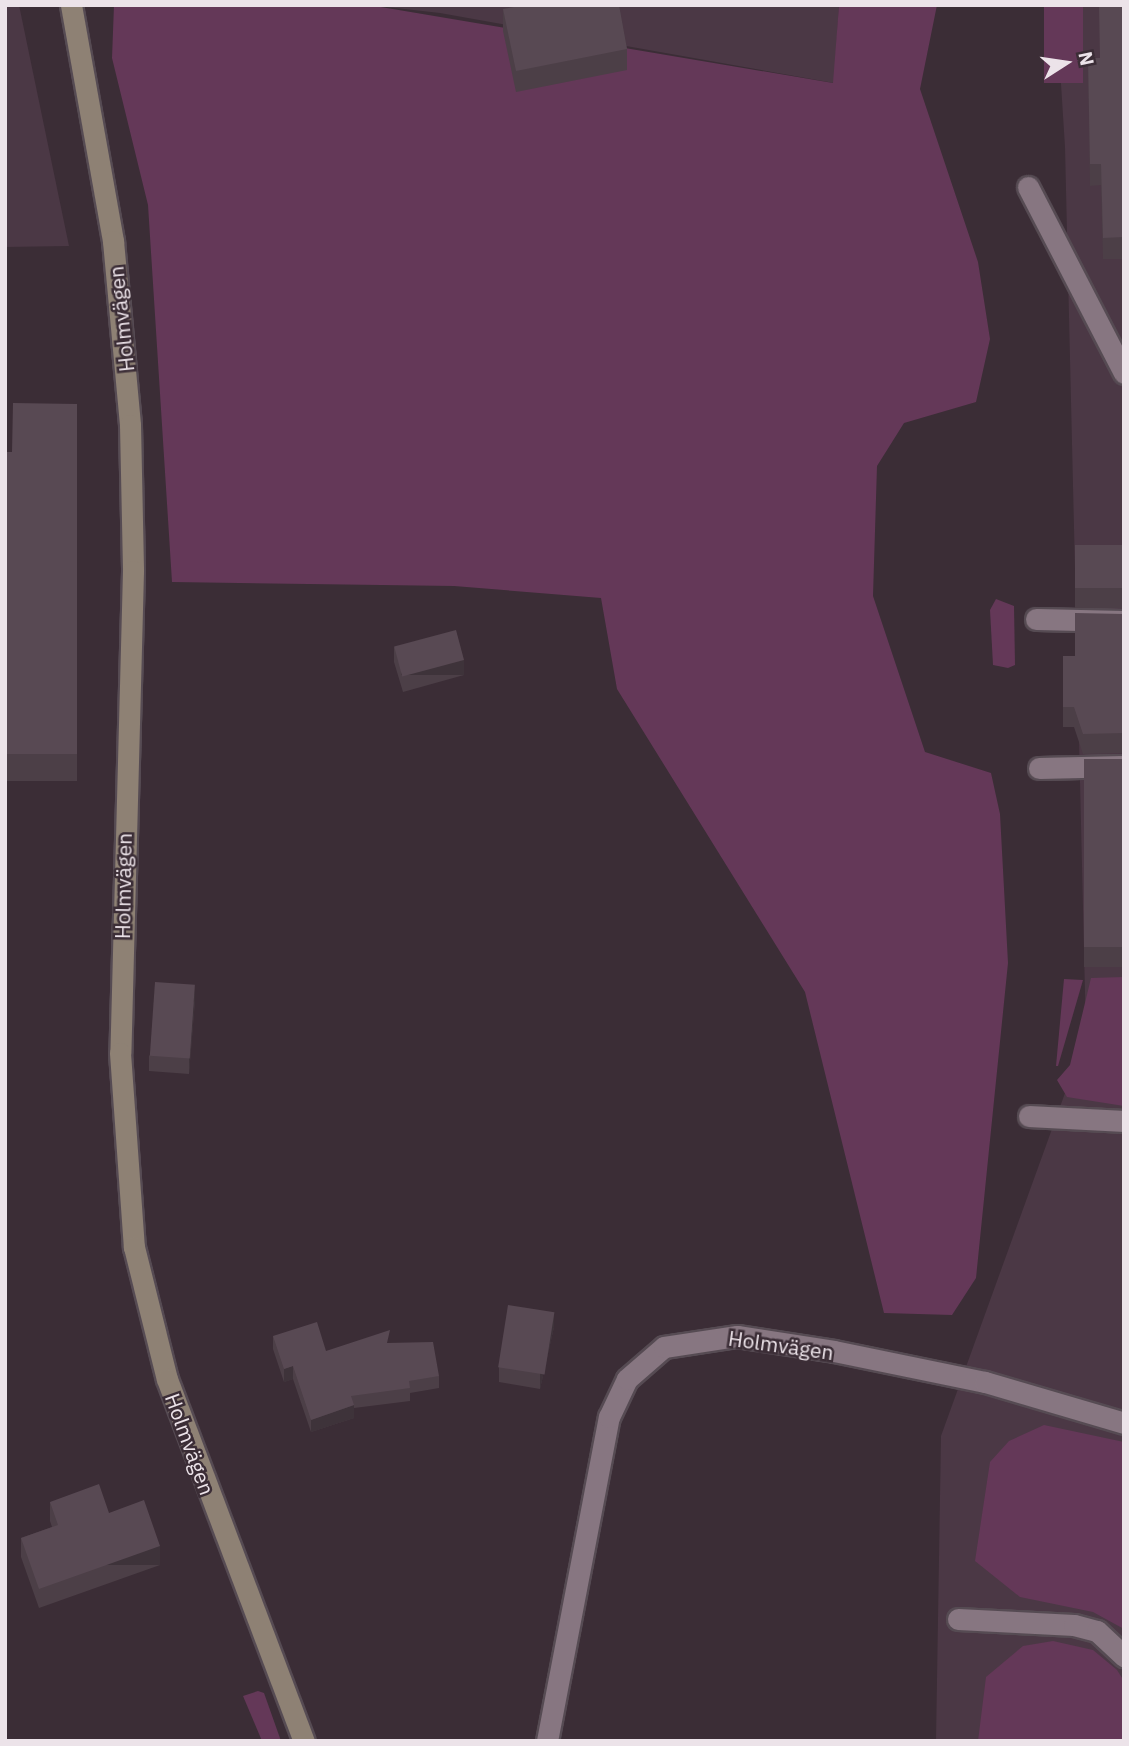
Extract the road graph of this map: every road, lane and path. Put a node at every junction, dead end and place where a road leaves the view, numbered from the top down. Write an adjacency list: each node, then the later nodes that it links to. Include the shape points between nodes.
1 (71, 5): 13 (street, Holmvägen, via 113,241 130,425 133,571 120,1054 134,1247 182,1424)
2 (1028, 187): 3 (street)
3 (1124, 373)
4 (1036, 619): 5 (street)
5 (1124, 621)
6 (1124, 766): 7 (street)
7 (1039, 768)
8 (1029, 1116): 9 (street)
9 (1124, 1121)
10 (1124, 1423): 14 (street, Holmvägen, via 985,1382 713,1335 664,1347 627,1379 609,1417)
11 (958, 1619): 12 (street, via 1074,1625 1097,1631)
12 (1124, 1656)
13 (304, 1741)
14 (547, 1741)

